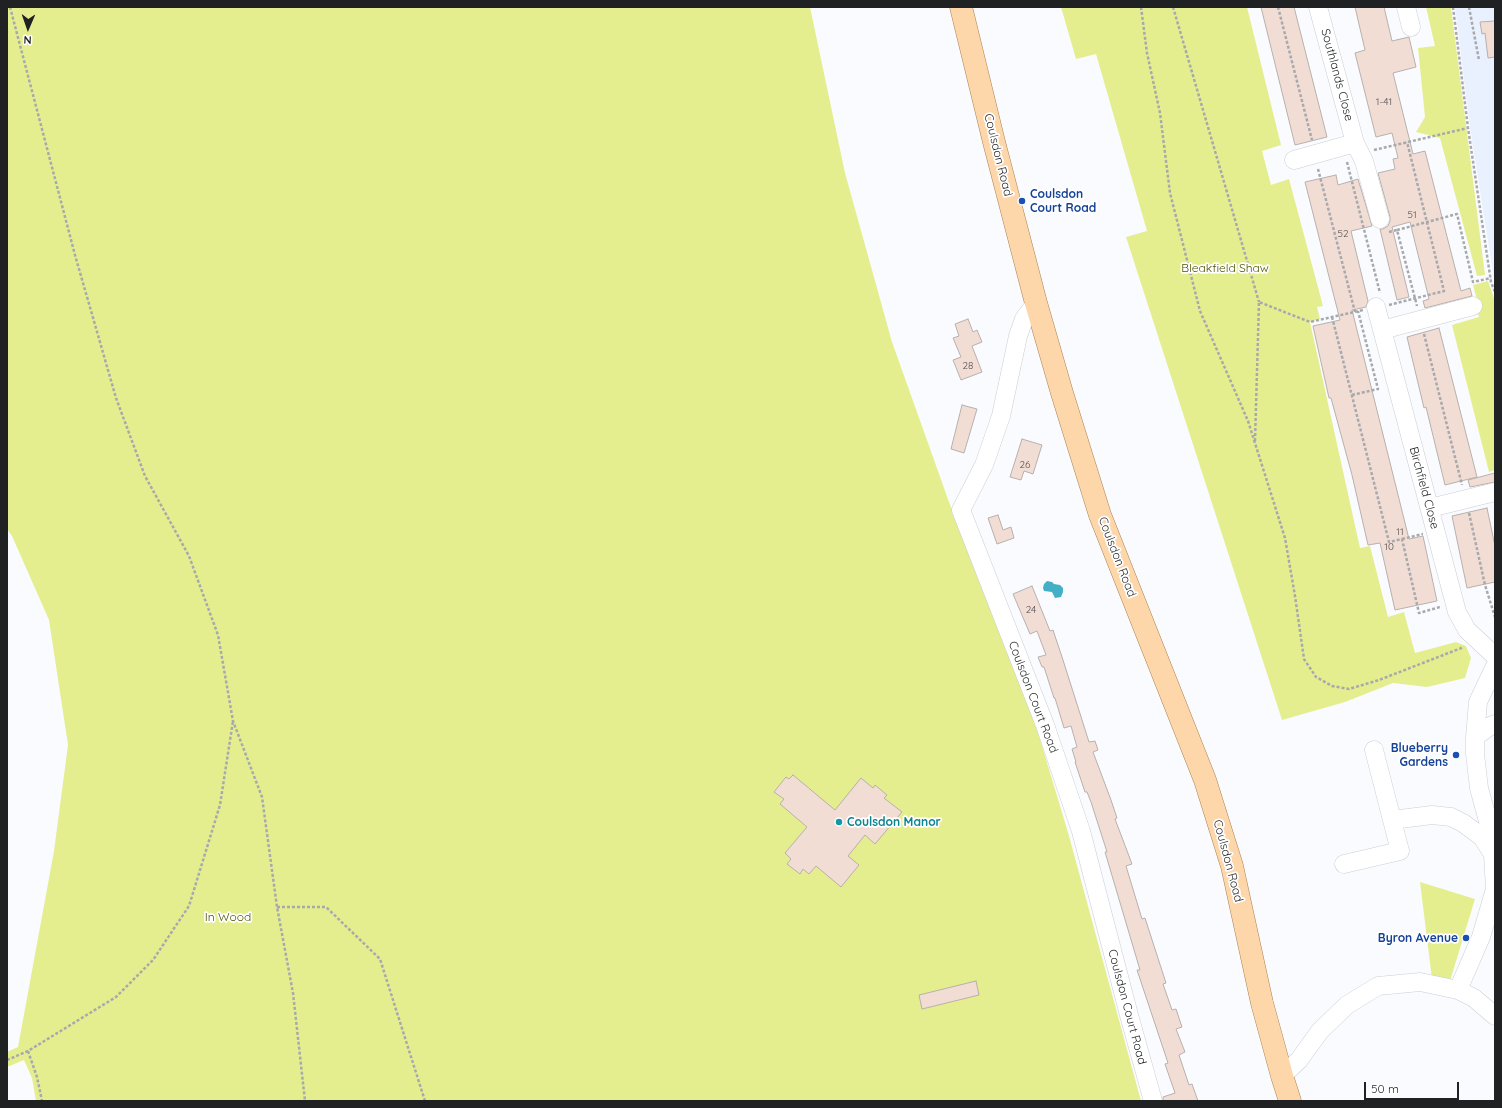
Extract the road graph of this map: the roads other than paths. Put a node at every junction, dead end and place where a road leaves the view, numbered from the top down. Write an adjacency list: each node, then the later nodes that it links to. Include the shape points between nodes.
1 (961, 7): 8 (main road, Coulsdon Road)
2 (1318, 7): 5 (street, Southlands Close)
3 (1406, 7): 4 (street)
4 (1411, 27)
5 (1352, 147): 6 (street); 7 (street, Southlands Close, via 1364,161)
6 (1294, 160)
7 (1380, 219)
8 (1036, 303): 24 (main road, Coulsdon Road, via 1100,515 1205,780 1232,866 1262,1003); 25 (street, Coulsdon Court Road, via 1024,319 1018,336 1001,416 984,465 961,510 1045,725 1080,831)
9 (1473, 306): 11 (street)
10 (1380, 307): 11 (street, Birchfield Close)
11 (1382, 330): 13 (street, Birchfield Close)
12 (1495, 492): 13 (street)
13 (1430, 508): 14 (street, Birchfield Close, via 1462,637)
14 (1495, 656)
15 (1493, 678): 17 (street, via 1478,702)
16 (1495, 724): 17 (street)
17 (1474, 737): 20 (street, via 1479,788 1492,836)
18 (1374, 750): 19 (street)
19 (1392, 820): 20 (street, via 1432,815 1451,817 1463,822 1482,837); 21 (street, via 1400,852)
20 (1493, 854): 22 (street, via 1495,889 1481,936)
21 (1344, 864)
22 (1458, 990): 23 (street, via 1474,998); 24 (street, via 1420,982 1378,986 1347,1005 1320,1031 1299,1060)
23 (1495, 1016)
24 (1282, 1076): 26 (main road, Coulsdon Road)
25 (1153, 1101)
26 (1290, 1101)

